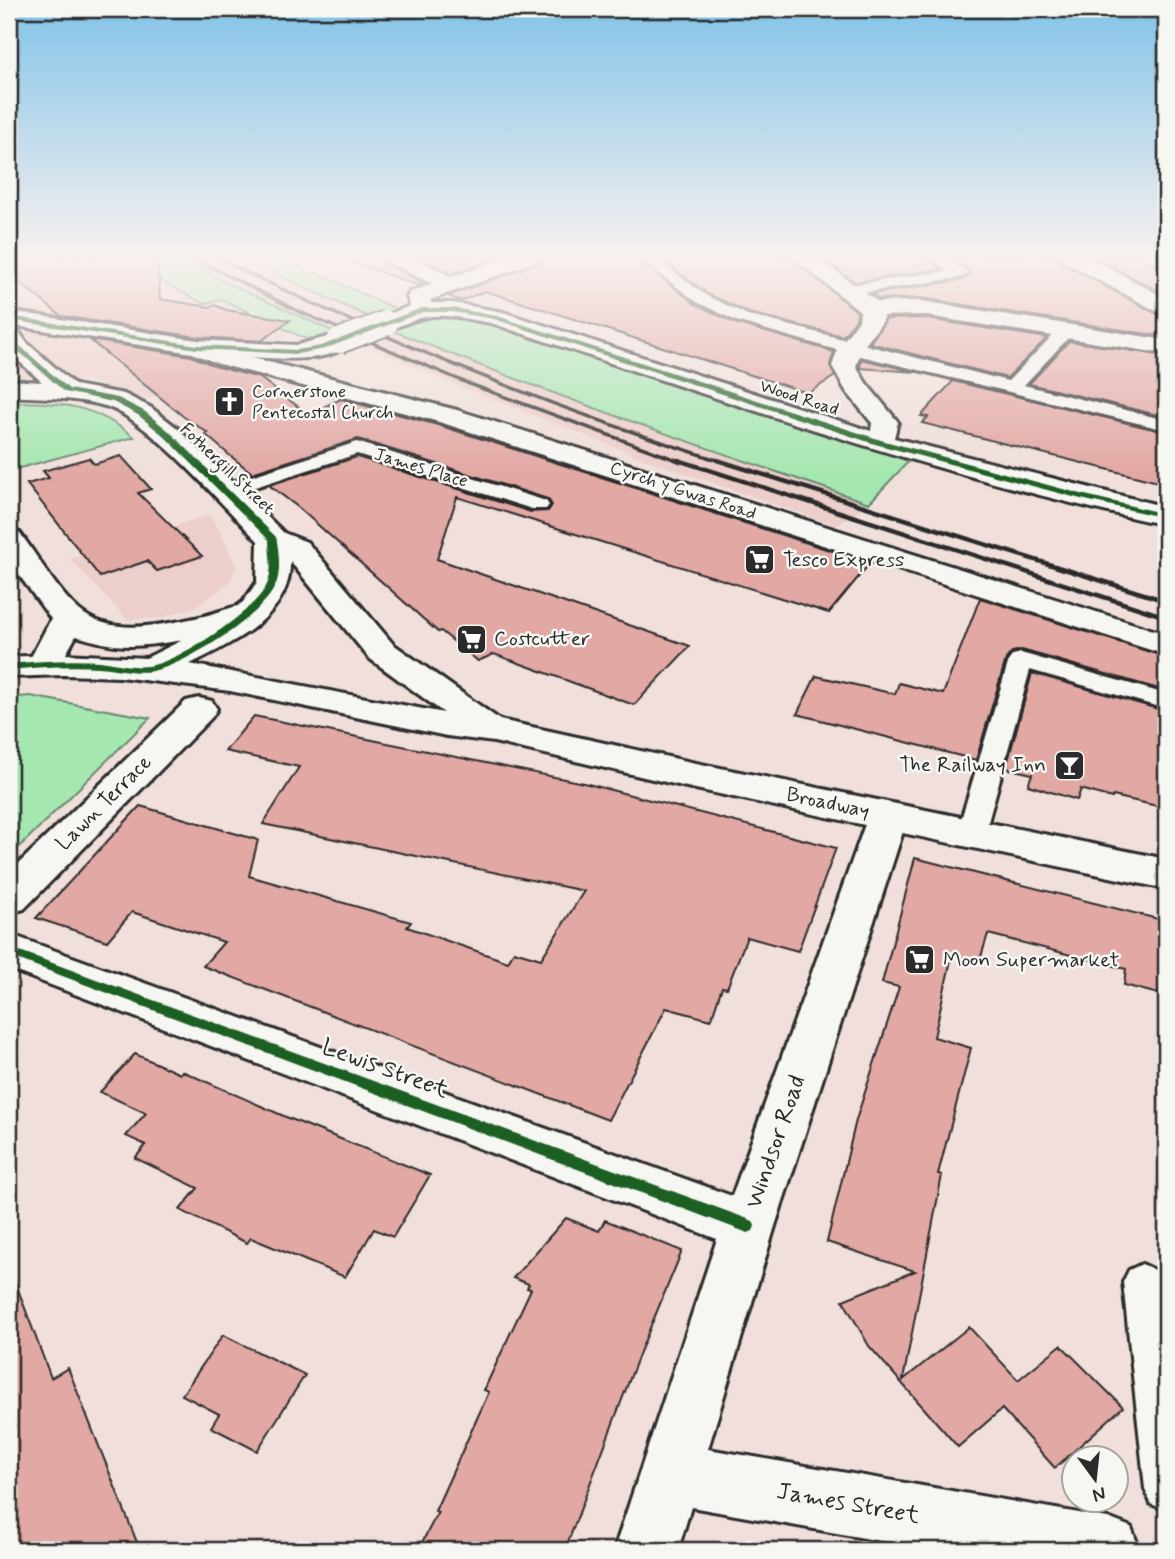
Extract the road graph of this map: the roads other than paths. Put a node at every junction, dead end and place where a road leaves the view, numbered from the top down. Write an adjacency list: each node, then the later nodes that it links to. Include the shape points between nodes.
1 (65, 329): 7 (street)
2 (371, 329): 11 (street, bridge, via 298,352)
3 (531, 329): 17 (street, Wood Road)
4 (783, 329): 12 (lane)
5 (865, 329): 12 (street)
6 (1051, 329): 8 (street)
7 (71, 330): 9 (street, via 34,345); 11 (street)
8 (1065, 331): 10 (street); 14 (lane)
9 (16, 344): 15 (street)
10 (1166, 346)
11 (197, 347): 25 (street, Cyrch y Gwas Road, via 448,416)
12 (850, 348): 14 (lane); 17 (street, via 844,366 885,422)
13 (9, 388): 15 (street, Fothergill Street)
14 (1011, 388): 16 (lane)
15 (67, 391): 18 (street, Fothergill Street, via 115,400 141,413)
16 (1166, 425)
17 (878, 442): 20 (street, Wood Road)
18 (224, 491): 19 (lane, James Place, via 357,448); 22 (street, Fothergill Street)
19 (539, 505)
20 (1166, 516)
21 (9, 539): 24 (street)
22 (273, 539): 23 (street, Fothergill Street, via 273,582 268,596); 31 (street, via 296,549 381,651)
23 (250, 613): 24 (street, via 153,634 90,631); 28 (street, Fothergill Street)
24 (68, 619): 26 (street)
25 (1166, 645)
26 (45, 663): 27 (street, Broadway); 28 (street, Broadway)
27 (9, 667)
28 (152, 669): 31 (street, Broadway)
29 (1166, 702): 33 (lane, via 1020,660)
30 (199, 709): 35 (street, Lawn Terrace)
31 (490, 730): 32 (street, Broadway)
32 (888, 816): 33 (street, Broadway); 37 (street, Windsor Road)
33 (971, 833): 34 (street, Broadway)
34 (1166, 874)
35 (9, 898)
36 (9, 951): 37 (street, Lewis Street)
37 (748, 1226): 39 (street, Windsor Road)
38 (1142, 1282): 40 (lane)
39 (672, 1473): 41 (street, Windsor Road); 42 (street, James Street)
40 (1166, 1489)
41 (646, 1550)
42 (1108, 1550)

